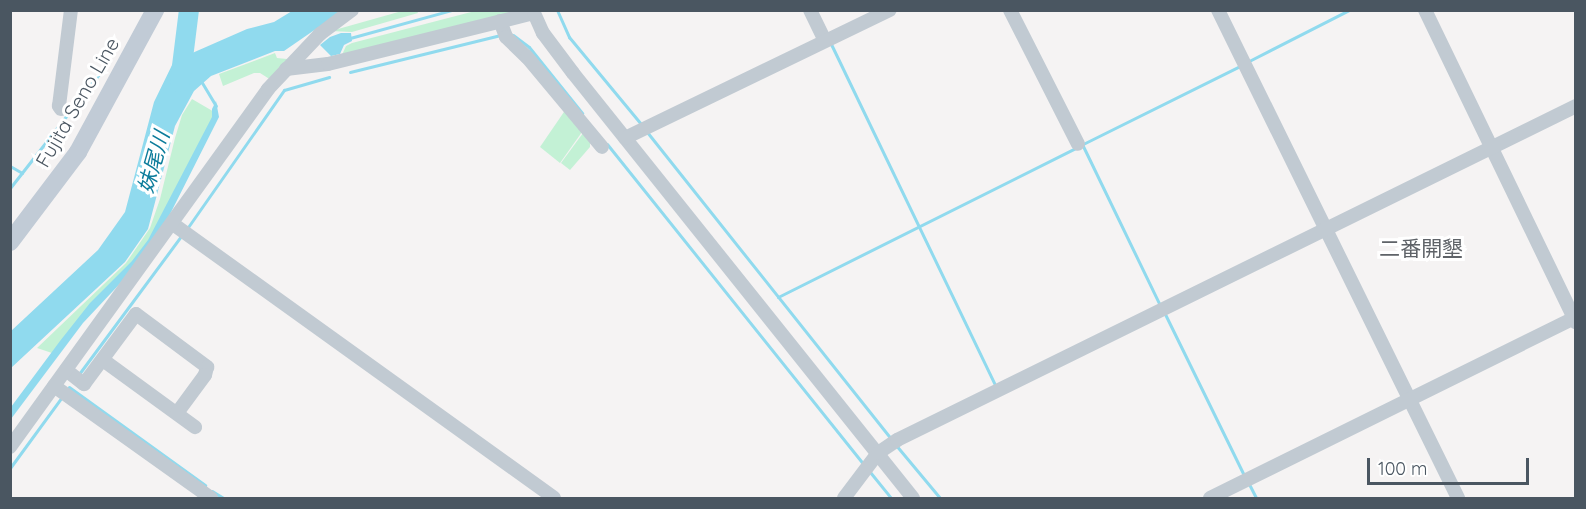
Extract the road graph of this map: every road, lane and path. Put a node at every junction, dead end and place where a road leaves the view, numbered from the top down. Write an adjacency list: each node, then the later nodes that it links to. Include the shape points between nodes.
1 (71, 10): 14 (street)
2 (155, 10): 21 (main road, Fujita Seno Line, via 78,152)
3 (352, 10): 12 (street, via 320,34)
4 (810, 10): 11 (street)
5 (890, 10): 11 (street)
6 (1010, 10): 16 (street)
7 (1218, 10): 19 (street)
8 (1425, 10): 18 (street)
9 (534, 12): 10 (street); 15 (street, via 543,33)
10 (503, 30): 12 (street); 17 (street)
11 (825, 41): 15 (street)
12 (286, 69): 20 (street, via 232,138)
13 (1575, 106): 18 (street)
14 (61, 109)
15 (625, 138): 30 (street, via 810,373)
16 (1078, 144)
17 (602, 147)
18 (1494, 147): 19 (street); 22 (street)
19 (1329, 227): 26 (street); 30 (street, via 894,442)
20 (180, 229): 24 (street); 32 (street)
21 (10, 242)
22 (1575, 320): 26 (street)
23 (103, 360): 24 (street, via 84,384); 27 (street); 27 (street, via 136,314 207,367)
24 (73, 376): 25 (street)
25 (61, 391): 29 (street); 31 (street)
26 (1411, 401): 35 (street); 36 (street)
27 (177, 413): 28 (street)
28 (195, 427)
29 (10, 447)
30 (870, 463): 33 (street); 34 (street)
31 (211, 498)
32 (554, 498)
33 (843, 498)
34 (913, 498)
35 (1210, 498)
36 (1458, 498)

